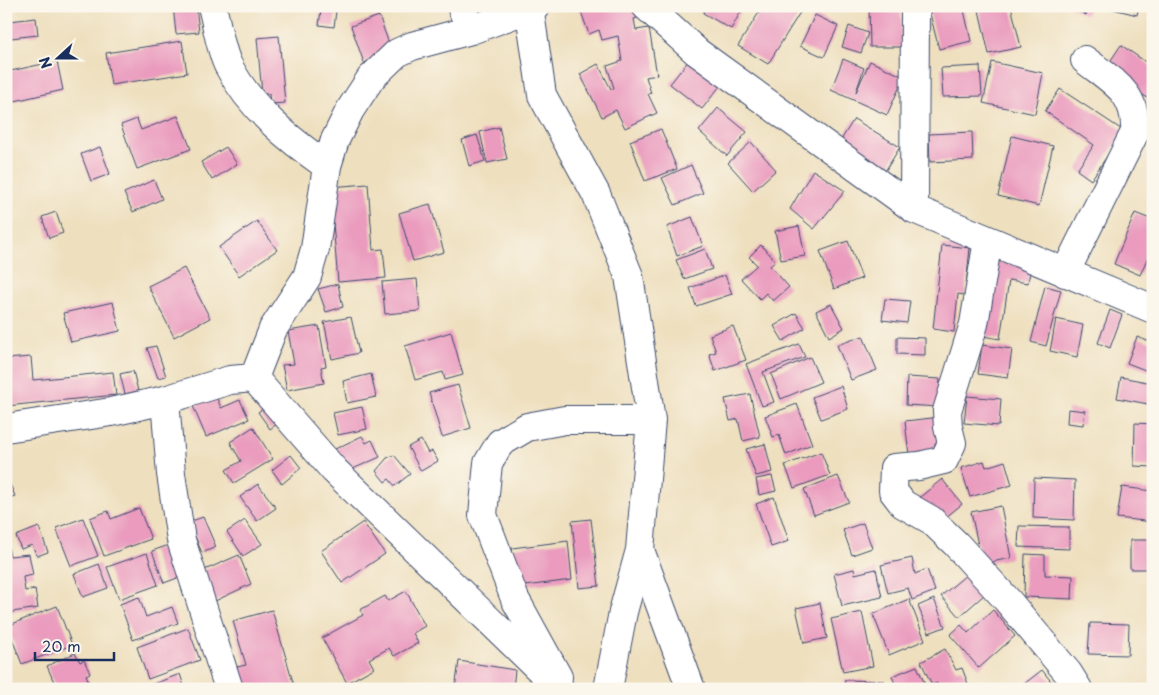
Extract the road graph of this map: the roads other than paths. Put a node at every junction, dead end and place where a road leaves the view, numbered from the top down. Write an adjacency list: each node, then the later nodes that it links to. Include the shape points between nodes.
1 (212, 6): 7 (street, via 228,64 249,99 291,141)
2 (646, 6): 8 (street, via 698,52)
3 (917, 6): 8 (street)
4 (532, 7): 5 (street); 14 (street, via 542,95 596,194 629,276)
5 (466, 18): 7 (street, via 385,62 350,110 334,140)
6 (1085, 60): 10 (street, via 1126,93 1136,118 1134,132)
7 (327, 166): 12 (street, via 308,277 273,330)
8 (914, 209): 9 (street)
9 (988, 240): 10 (street); 22 (street, via 974,324 947,411 952,443 944,460 894,468 893,491 903,504 931,520 956,544 1008,601)
10 (1065, 274): 11 (street)
11 (1153, 309)
12 (254, 378): 13 (street, via 230,380); 18 (street, via 334,470)
13 (165, 400): 15 (street); 17 (street, via 181,540)
14 (652, 420): 16 (street); 19 (street, via 566,420 527,426 500,443 488,463 483,515 515,599)
15 (6, 428)
16 (640, 550): 20 (street, via 623,612); 21 (street)
17 (229, 689)
18 (560, 689)
19 (564, 689)
20 (608, 689)
21 (691, 689)
22 (1078, 689)

